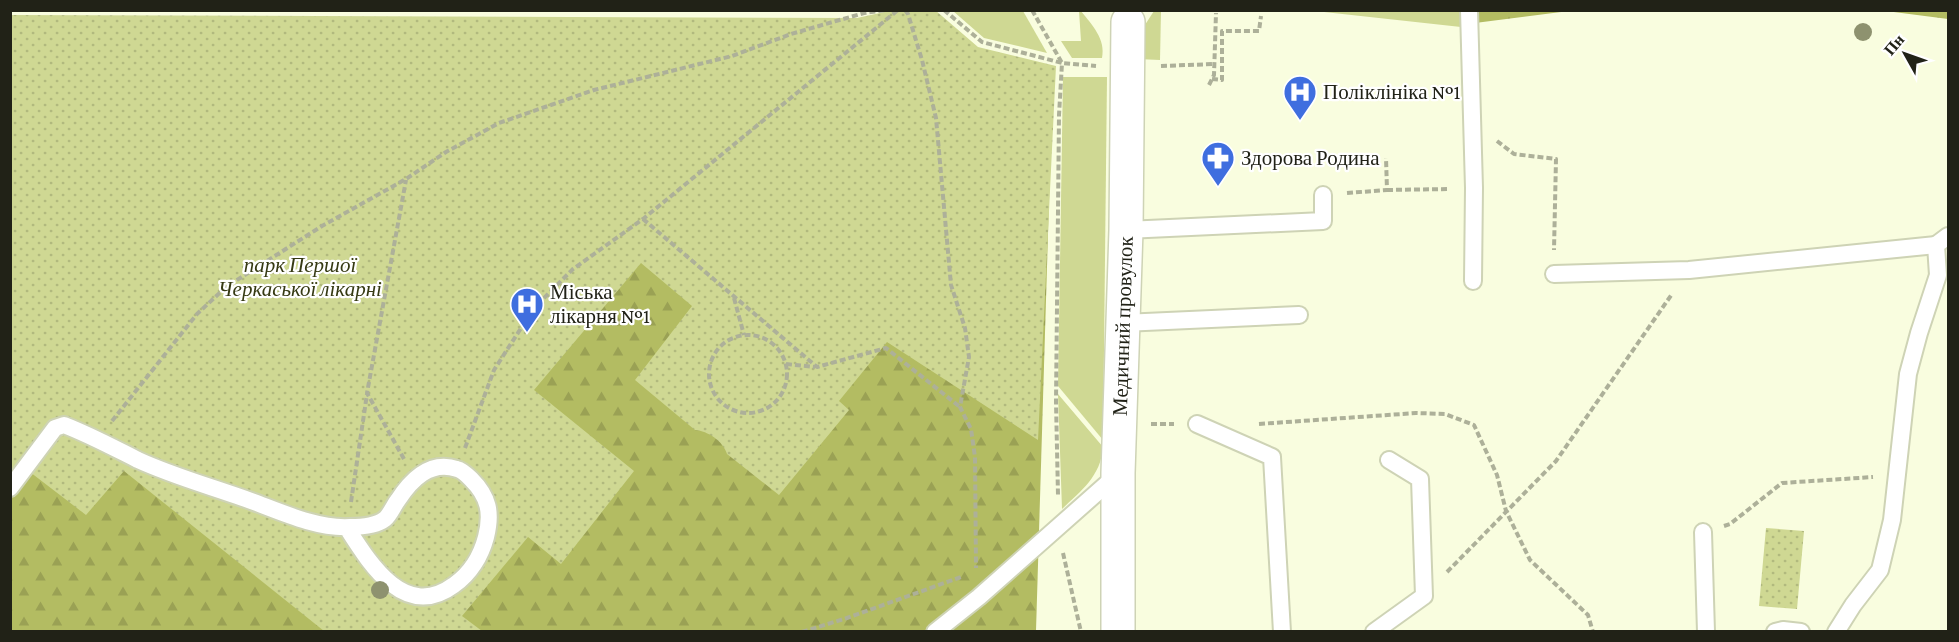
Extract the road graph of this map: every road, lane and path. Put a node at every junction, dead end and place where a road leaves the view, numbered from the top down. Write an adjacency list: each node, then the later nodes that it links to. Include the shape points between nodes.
1 (886, 10): 18 (path, via 791,34 732,56 594,90 499,123)
2 (898, 10): 22 (path)
3 (905, 10): 35 (path, via 936,118 951,285 965,328 969,357)
4 (944, 10): 10 (path, via 982,42)
5 (1032, 10): 10 (path)
6 (1469, 10): 16 (lane)
7 (1216, 13): 11 (path)
8 (1128, 14): 23 (street, Медичний провулок)
9 (1261, 16): 14 (path, via 1259,31 1222,31 1222,80)
10 (1062, 63): 12 (path); 44 (path, via 1056,402)
11 (1214, 64): 13 (path); 14 (path)
12 (1103, 66)
13 (1161, 66)
14 (1212, 80): 15 (path)
15 (1209, 85)
16 (1472, 122): 19 (lane); 26 (path, via 1514,154 1556,159)
17 (1386, 158): 20 (path)
18 (406, 179): 34 (path); 37 (path, via 226,287 197,314)
19 (1474, 188): 20 (path); 27 (lane)
20 (1387, 190): 21 (path)
21 (1323, 195): 23 (lane, via 1323,221)
22 (643, 219): 28 (path); 39 (path, via 573,269 534,308 494,370)
23 (1126, 230): 30 (street, Медичний провулок)
24 (1942, 240): 25 (lane); 41 (lane, via 1938,276 1908,374)
25 (1689, 270): 26 (lane); 47 (path, via 1556,461)
26 (1554, 274)
27 (1473, 281)
28 (734, 296): 31 (path); 33 (path)
29 (1299, 315): 30 (lane)
30 (1123, 323): 40 (street, Медичний провулок)
31 (744, 335): 32 (path, via 768,340 780,350); 32 (path, via 721,345 709,368 709,381 722,405 748,414 774,405 788,379)
32 (786, 364): 33 (path)
33 (817, 367): 35 (path, via 886,348)
34 (367, 393): 42 (path); 45 (path)
35 (960, 407): 51 (path, via 971,429 975,457 976,572)
36 (1197, 424): 54 (lane, via 1272,457)
37 (109, 425)
38 (1389, 460): 47 (lane, via 1420,479)
39 (458, 469): 42 (lane, via 441,466); 45 (lane, via 486,497 490,522 476,561 448,590 418,597 398,589 369,562)
40 (1118, 473): 44 (lane); 53 (street, Медичний провулок)
41 (1897, 475): 46 (path, via 1782,483 1730,524); 59 (lane, via 1892,520 1880,570)
42 (414, 478): 45 (lane, via 386,519)
43 (10, 488): 45 (lane, via 55,428 64,425 139,460 304,521)
44 (1058, 527): 48 (lane); 52 (path)
45 (347, 528)
46 (1703, 532): 56 (lane)
47 (1424, 596): 55 (lane)
48 (940, 630)
49 (748, 632): 50 (path)
50 (758, 632)
51 (802, 632)
52 (1081, 632)
53 (1118, 632)
54 (1282, 632)
55 (1374, 632)
56 (1706, 632)
57 (1775, 632): 58 (lane)
58 (1801, 632)
59 (1836, 632)

